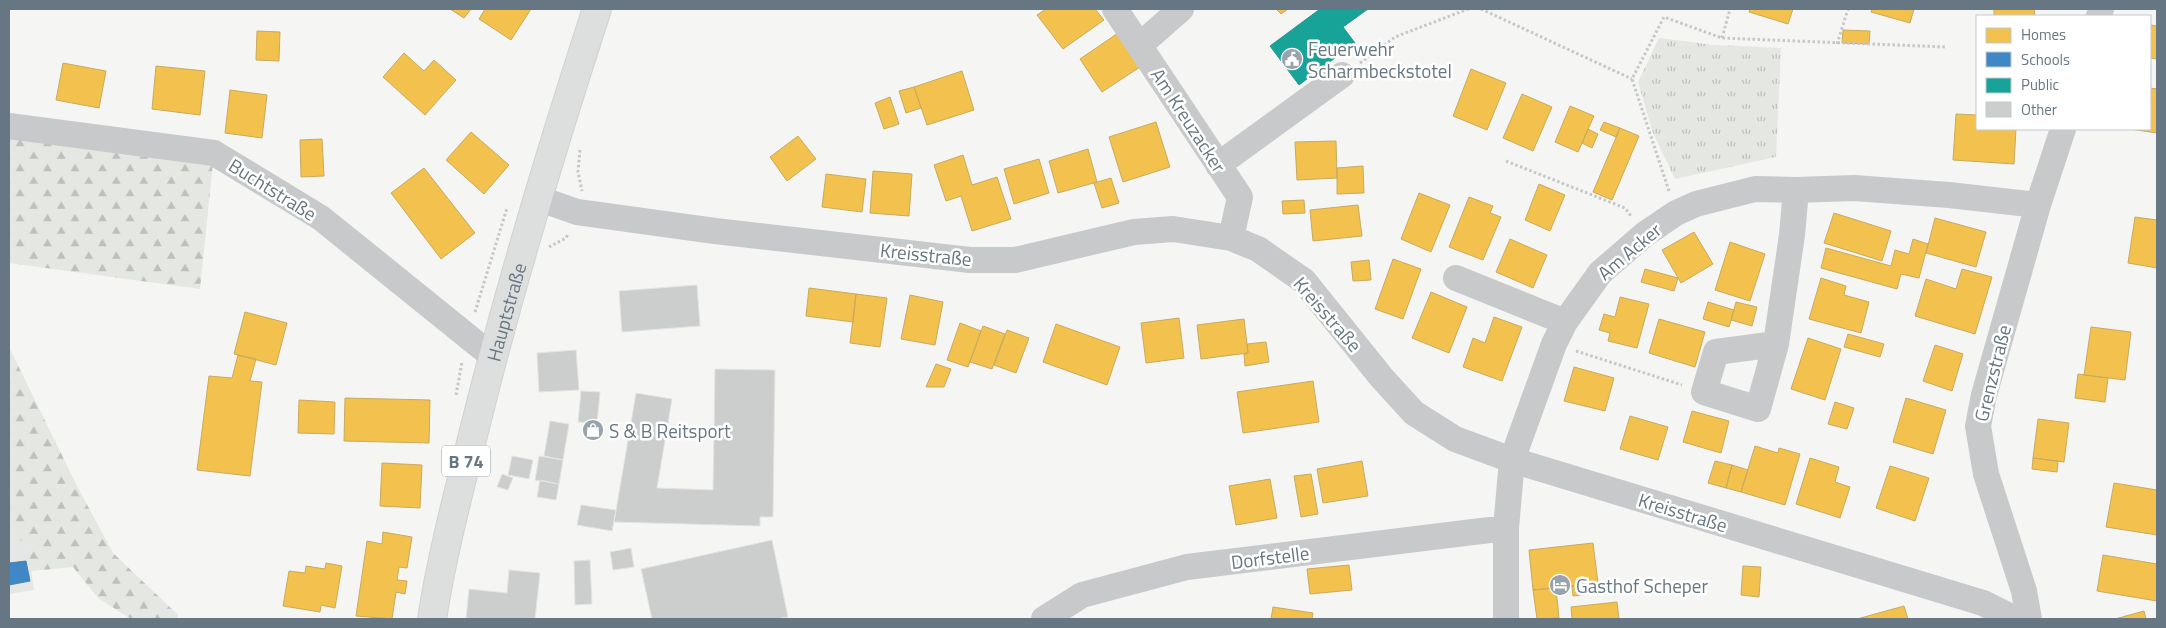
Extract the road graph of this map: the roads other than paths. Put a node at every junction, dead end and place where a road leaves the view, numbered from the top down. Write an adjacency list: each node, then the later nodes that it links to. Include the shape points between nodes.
1 (597, 9): 10 (main road, Hauptstraße / B 74)
2 (1116, 9): 4 (street, Am Kreuzacker)
3 (1181, 9): 4 (street)
4 (1140, 46): 8 (street, Am Kreuzacker)
5 (1342, 75): 8 (street)
6 (9, 126): 16 (street, Buchtstraße, via 214,153 321,218)
7 (2062, 130): 11 (street, Grenzstraße)
8 (1218, 165): 12 (street, Am Kreuzacker, via 1240,197)
9 (1796, 190): 11 (street, Am Acker, via 1854,188); 14 (street, Am Acker, via 1755,189 1696,204 1676,213 1645,234 1600,273); 15 (street)
10 (537, 198): 12 (street, Kreisstraße, via 577,212 970,260 1015,260 1144,231 1174,229); 16 (main road, Hauptstraße / B 74)
11 (2038, 205): 23 (street, Grenzstraße, via 1978,426 1986,474 2024,591)
12 (1231, 238): 17 (street, Kreisstraße, via 1258,249 1304,281 1414,413 1455,439)
13 (1456, 278): 14 (street)
14 (1559, 333): 17 (street, Am Acker)
15 (1776, 344): 15 (street, via 1716,352 1704,392 1758,409)
16 (492, 356): 19 (main road, Hauptstraße / B 74, via 440,566)
17 (1512, 460): 18 (street, Am Acker); 22 (street, Kreisstraße, via 1983,603)
18 (1506, 528): 20 (street, Dorfstelle, via 1187,567 1082,595); 21 (street, Am Acker)
19 (432, 619)
20 (1044, 619)
21 (1506, 619)
22 (2015, 619)
23 (2029, 619)

